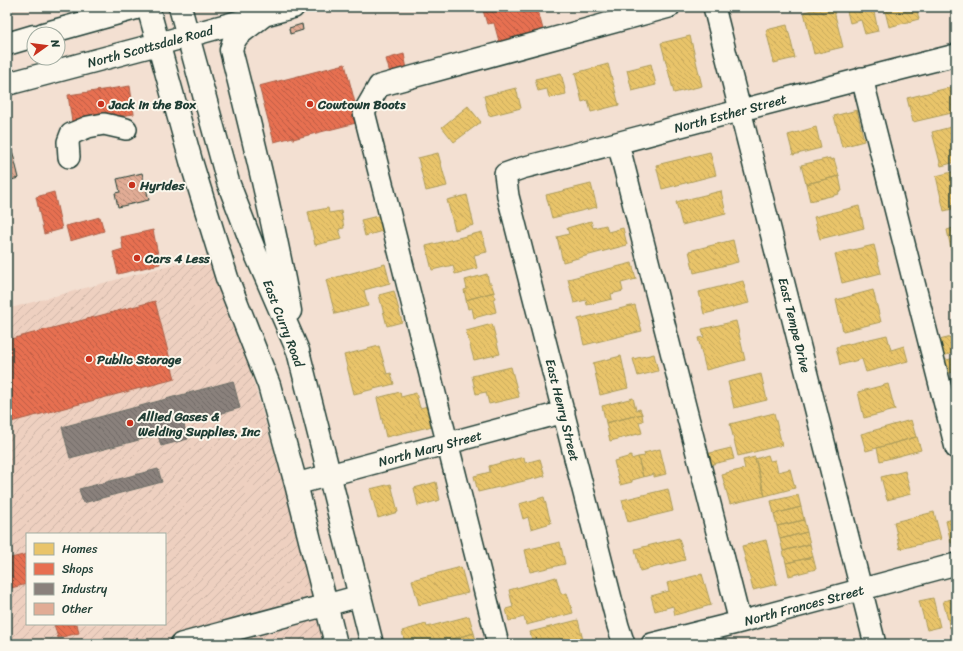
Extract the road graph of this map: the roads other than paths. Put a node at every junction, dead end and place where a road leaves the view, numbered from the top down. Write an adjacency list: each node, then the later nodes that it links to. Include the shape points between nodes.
1 (140, 7): 8 (main road)
2 (148, 7): 12 (main road)
3 (180, 7): 9 (main road, East Curry Road)
4 (293, 7): 7 (main road, North Scottsdale Road)
5 (669, 7): 23 (street, via 379,86 364,112)
6 (714, 7): 16 (street, East Tempe Drive)
7 (264, 15): 9 (main road, North Scottsdale Road); 21 (main road, via 238,35 231,50 278,248)
8 (66, 28)
9 (188, 36): 12 (main road, North Scottsdale Road); 21 (main road, East Curry Road, via 228,182)
10 (26, 38): 11 (main road)
11 (7, 44)
12 (158, 44): 15 (main road, North Scottsdale Road); 26 (main road, via 227,278 269,385)
13 (956, 55): 14 (street, North Esther Street)
14 (862, 78): 16 (street, North Esther Street); 24 (street)
15 (7, 84)
16 (740, 111): 18 (street, North Esther Street); 28 (street, East Tempe Drive)
17 (126, 129): 19 (street, via 104,124 71,134 68,142)
18 (618, 143): 20 (street, North Esther Street); 31 (street)
19 (69, 157)
20 (505, 174): 22 (street, East Henry Street, via 508,196)
21 (298, 351): 25 (main road, East Curry Road)
22 (564, 412): 23 (street, North Mary Street); 36 (street, East Henry Street)
23 (447, 443): 25 (street, North Mary Street); 35 (street)
24 (956, 448)
25 (329, 475): 26 (street, North Mary Street); 29 (main road, East Curry Road)
26 (296, 484): 30 (main road)
27 (956, 564): 28 (street, North Frances Street)
28 (861, 590): 31 (street, North Frances Street); 38 (street, East Tempe Drive)
29 (360, 596): 30 (street); 34 (main road, East Curry Road)
30 (326, 605): 32 (street); 33 (main road)
31 (740, 622): 37 (street, North Frances Street)
32 (181, 644)
33 (336, 644)
34 (372, 644)
35 (498, 644)
36 (624, 644)
37 (652, 644)
38 (875, 644)

